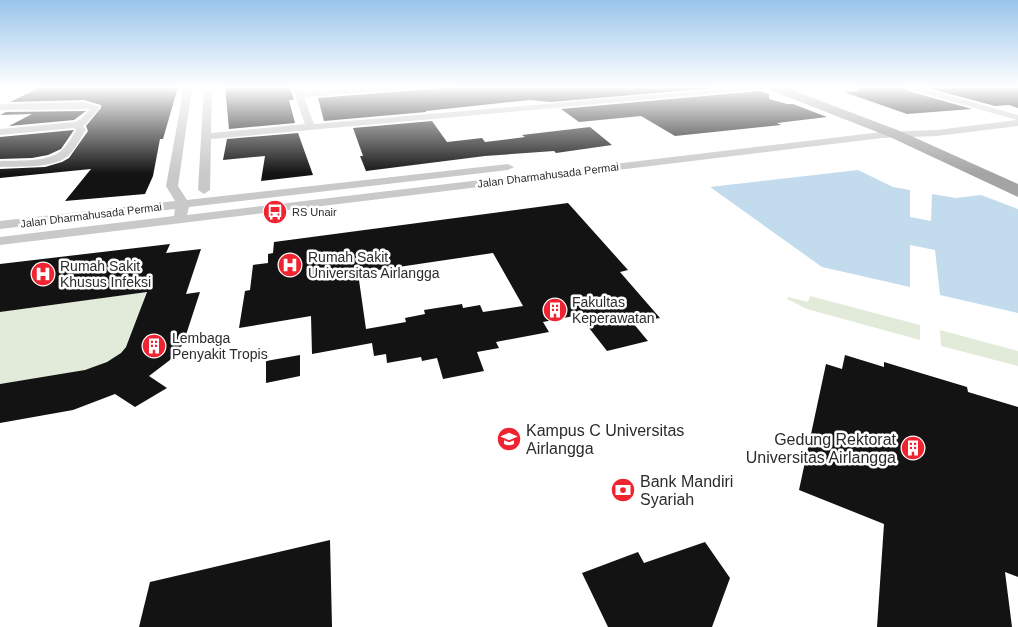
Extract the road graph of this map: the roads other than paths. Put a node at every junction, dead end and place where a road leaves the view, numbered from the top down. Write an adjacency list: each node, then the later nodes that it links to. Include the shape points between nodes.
1 (88, 116): 12 (street)
2 (183, 116): 25 (street, via 172,186)
3 (207, 116): 18 (street)
4 (307, 116): 14 (street)
5 (429, 116): 14 (street)
6 (850, 116): 13 (main road)
7 (867, 116): 15 (main road)
8 (991, 116): 9 (street)
9 (979, 118)
10 (934, 123): 15 (street, Jalan Dharmahusada Permai)
11 (1018, 123): 17 (street)
12 (77, 125): 16 (street); 20 (street, via 81,130 66,152 59,156)
13 (874, 126): 15 (main road); 19 (street, Jalan Dharmahusada Permai)
14 (311, 127): 18 (street)
15 (897, 129): 17 (main road); 24 (main road); 26 (street, Jalan Dharmahusada Permai)
16 (0, 132)
17 (918, 133): 22 (main road)
18 (207, 136): 23 (street)
19 (579, 159)
20 (0, 164)
21 (519, 166): 25 (street, Jalan Dharmahusada Permai)
22 (1018, 176)
23 (204, 190)
24 (1018, 191)
25 (183, 204): 26 (street, Jalan Dharmahusada Permai); 27 (street, Jalan Dharmahusada Permai)
26 (179, 220): 28 (street, Jalan Dharmahusada Permai)
27 (0, 225)
28 (0, 241)

